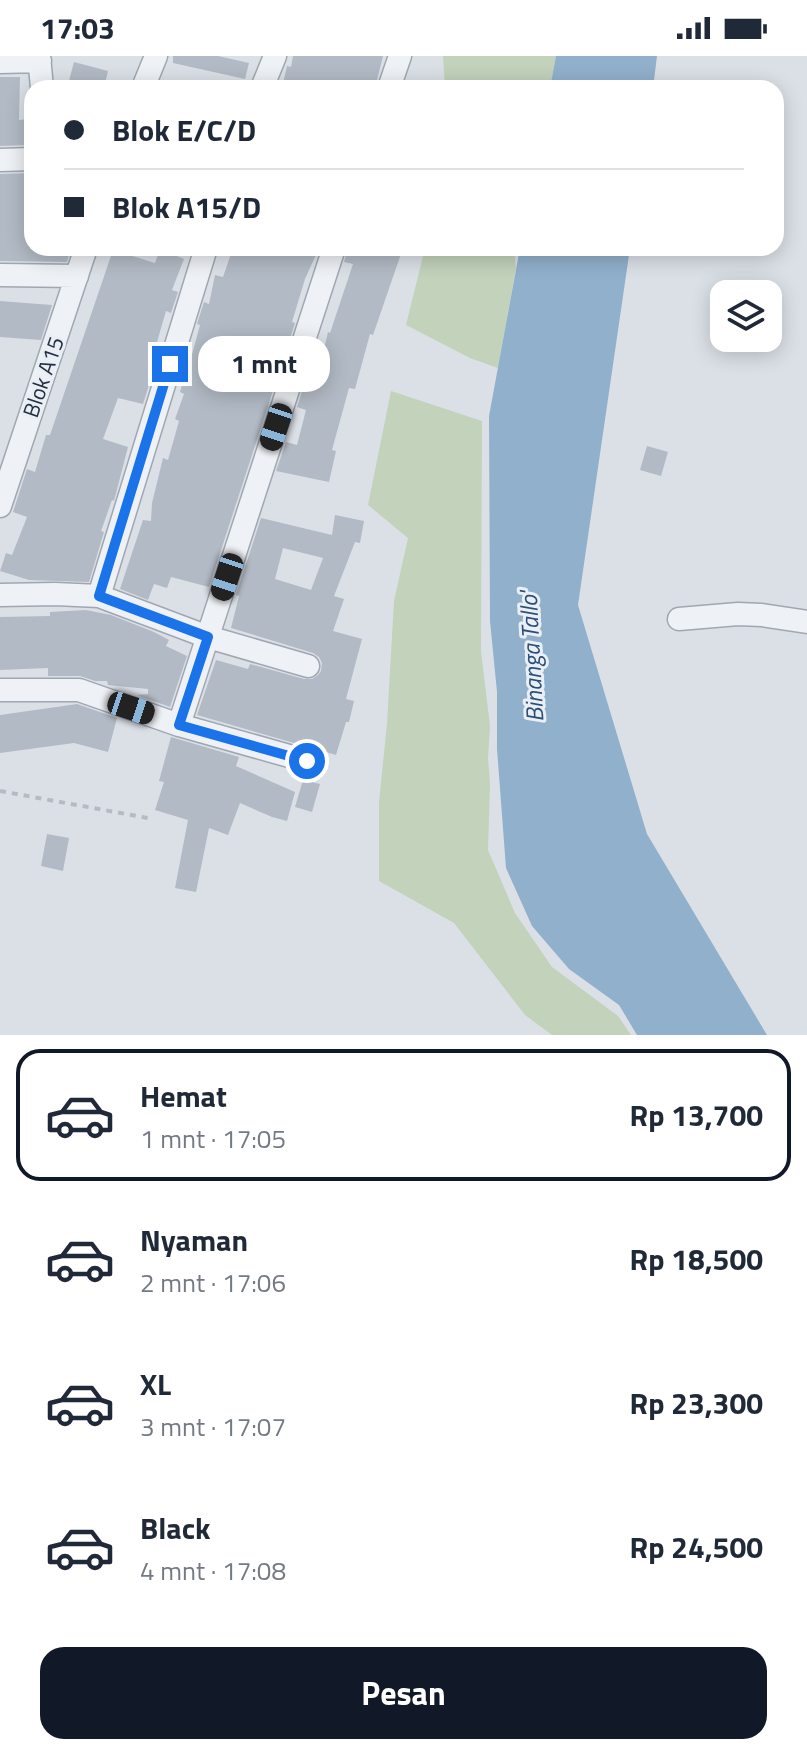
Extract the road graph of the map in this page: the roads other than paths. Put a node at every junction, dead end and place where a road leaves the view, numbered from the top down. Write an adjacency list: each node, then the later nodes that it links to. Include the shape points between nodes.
1 (156, 56): 7 (street)
2 (275, 56): 8 (street)
3 (400, 56): 9 (street)
4 (40, 58): 5 (street); 6 (street)
5 (0, 62)
6 (41, 80)
7 (146, 80)
8 (265, 80)
9 (392, 80)
10 (24, 159): 11 (street)
11 (0, 160)
12 (83, 256): 16 (street, Blok A15)
13 (204, 256): 19 (street)
14 (331, 256): 22 (street)
15 (0, 275): 16 (street)
16 (77, 276): 17 (street, Blok A15)
17 (0, 506)
18 (0, 595): 19 (street)
19 (99, 596): 22 (street)
20 (679, 619): 21 (street, via 738,614)
21 (807, 622)
22 (208, 637): 23 (street); 25 (street)
23 (308, 666)
24 (0, 690): 25 (street, via 79,690)
25 (179, 725): 26 (street)
26 (307, 761)

